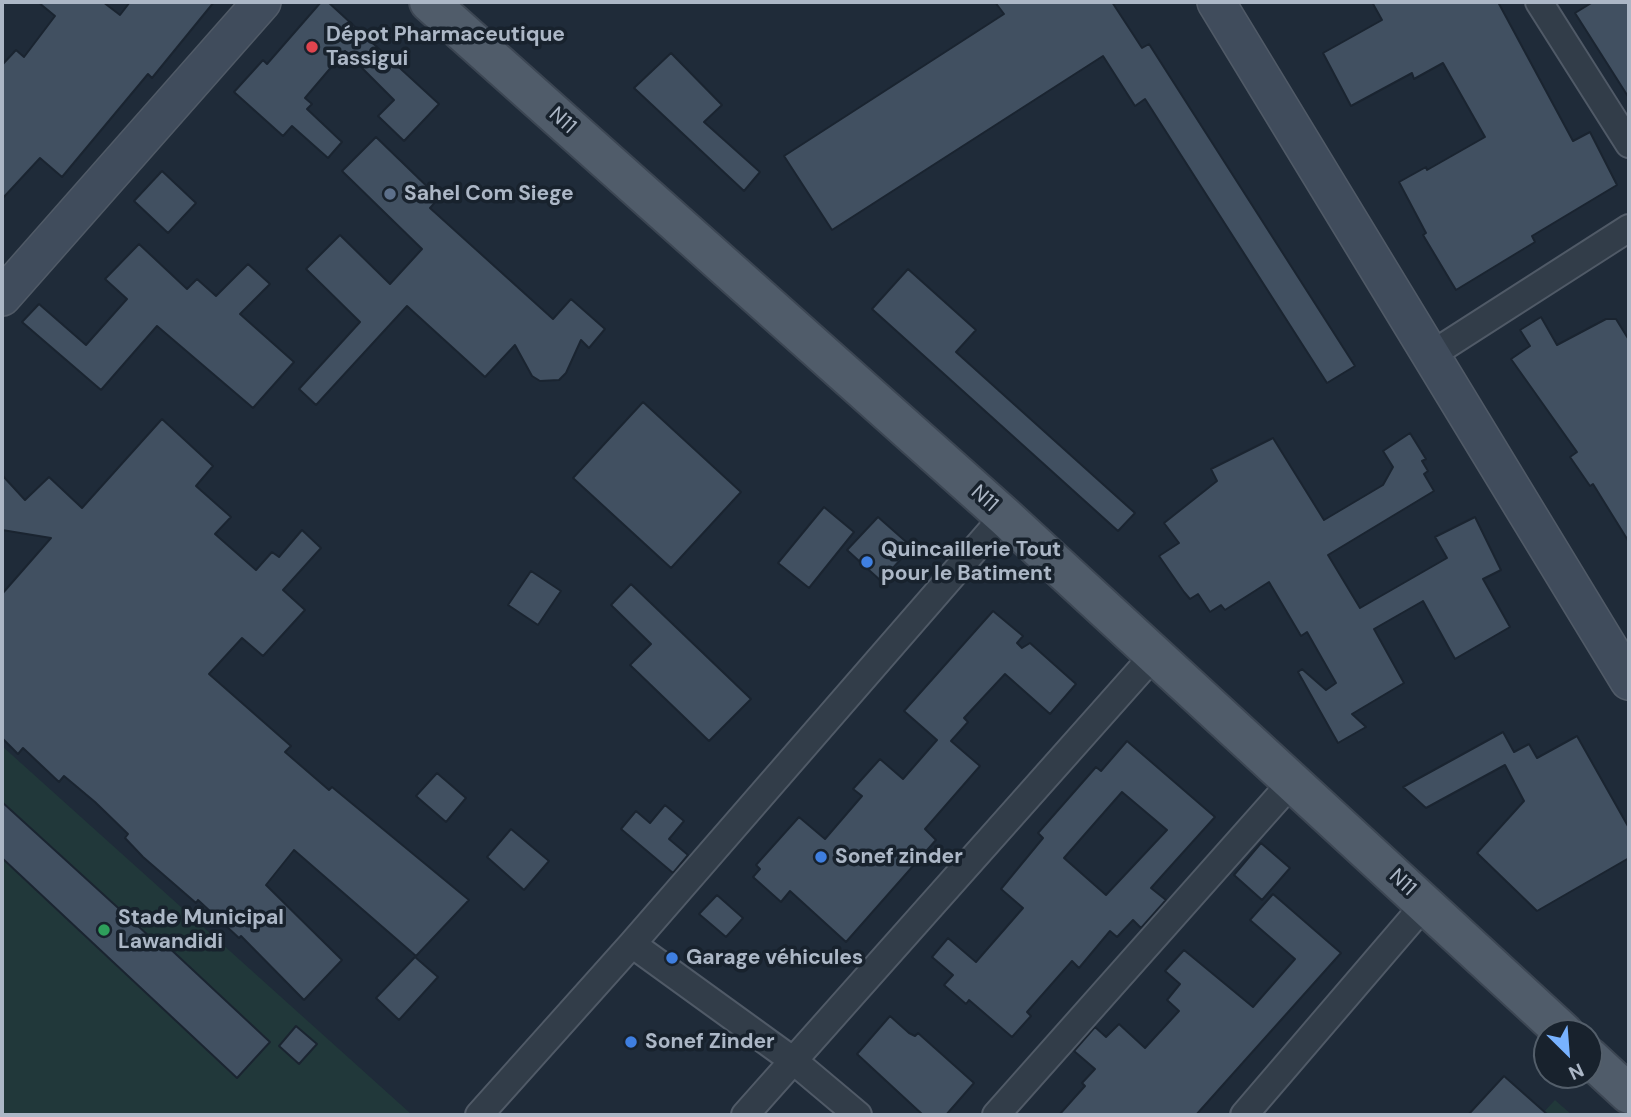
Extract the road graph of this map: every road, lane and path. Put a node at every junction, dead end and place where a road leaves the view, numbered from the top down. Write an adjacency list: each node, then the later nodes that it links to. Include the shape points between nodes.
1 (262, 2): 7 (street)
2 (429, 2): 9 (main road, N11)
3 (1216, 2): 8 (street)
4 (1539, 2): 5 (street)
5 (1629, 144)
6 (1629, 228): 8 (street)
7 (2, 297)
8 (1431, 355): 11 (street)
9 (1004, 516): 10 (main road, N11); 14 (street)
10 (1154, 655): 12 (main road, N11); 16 (street)
11 (1629, 681)
12 (1292, 782): 13 (main road, N11); 22 (street)
13 (1425, 904): 15 (main road, N11); 23 (street)
14 (632, 944): 16 (street); 19 (street)
15 (1549, 1019)
16 (795, 1062): 20 (street); 21 (street)
17 (1603, 1070): 18 (main road)
18 (1629, 1094)
19 (479, 1115)
20 (745, 1115)
21 (858, 1115)
22 (996, 1115)
23 (1244, 1115)

